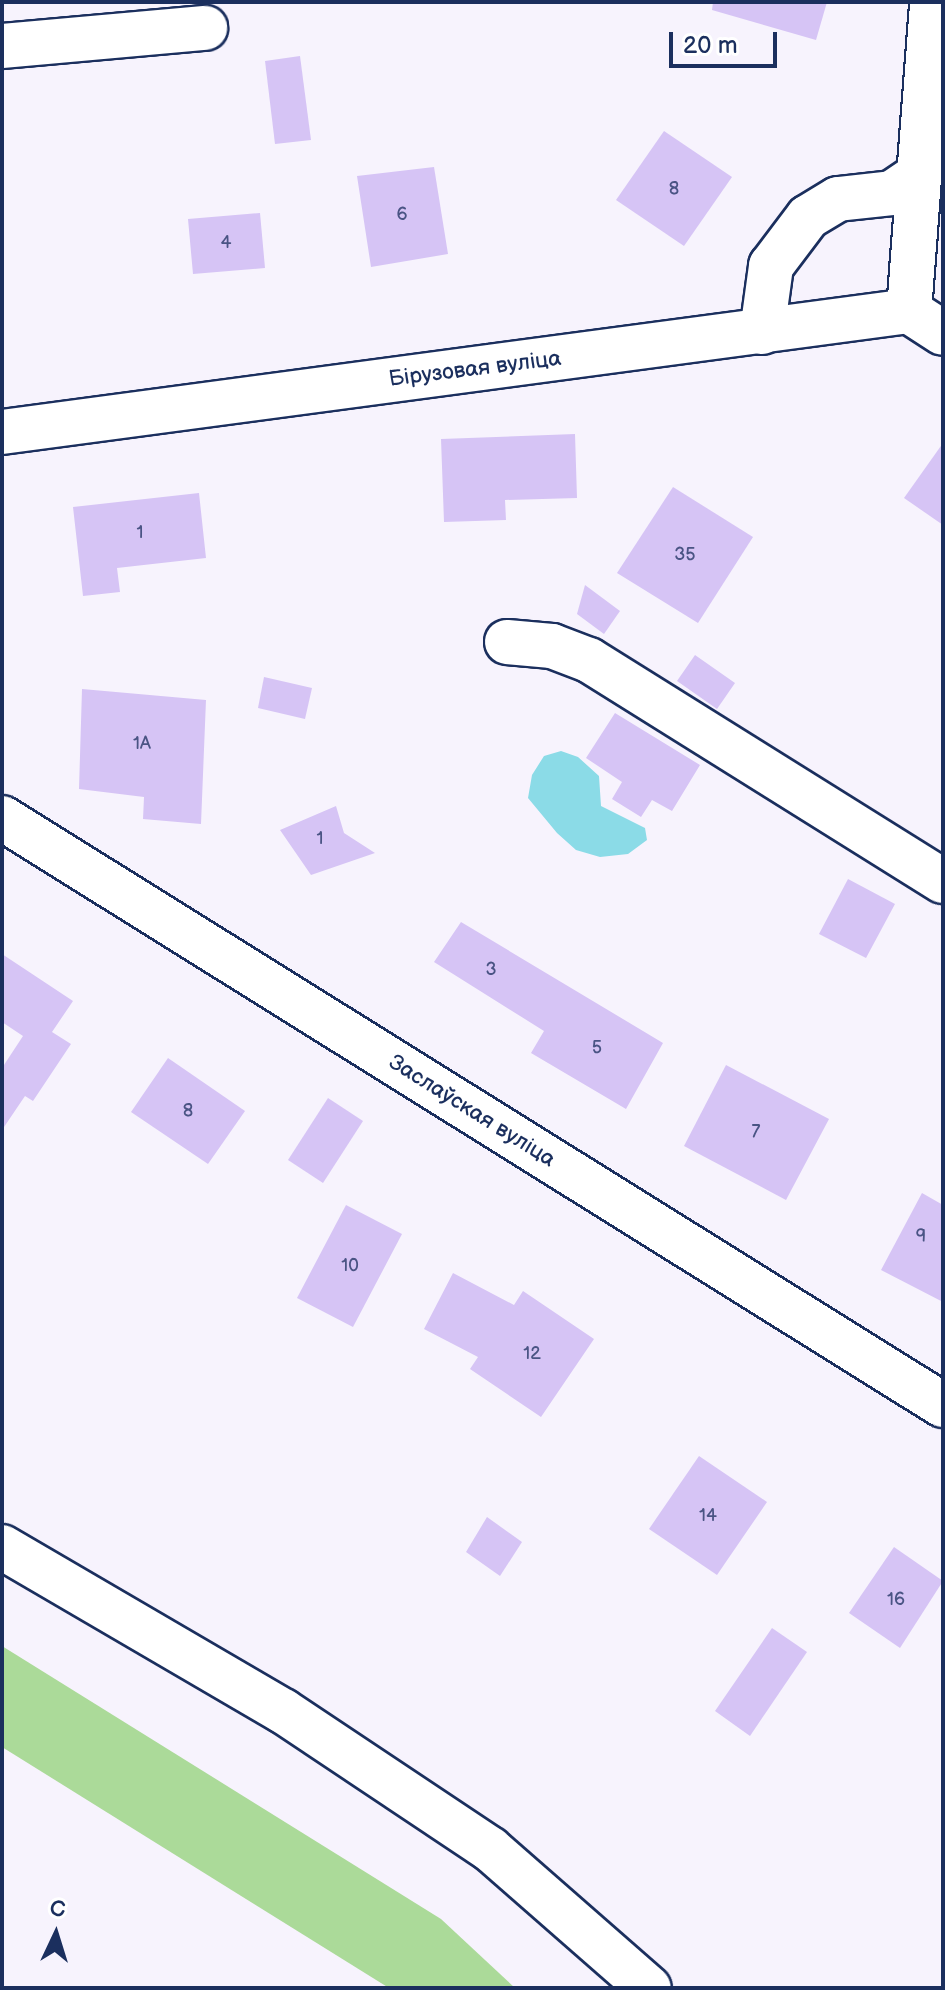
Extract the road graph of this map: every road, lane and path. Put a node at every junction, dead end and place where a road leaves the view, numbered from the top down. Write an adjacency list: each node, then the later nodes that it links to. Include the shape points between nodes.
1 (932, 2): 4 (street)
2 (205, 28): 3 (street)
3 (2, 46)
4 (919, 175): 5 (street); 6 (street, via 892,193 838,199 808,217 771,266)
5 (926, 322): 6 (street, Бірузовая вуліца)
6 (762, 332): 7 (street, Бірузовая вуліца)
7 (2, 432)
8 (507, 642): 10 (street, via 552,646 589,660)
9 (2, 818): 11 (street, Заслаўская вуліца)
10 (943, 881)
11 (943, 1405)
12 (2, 1547): 13 (street, via 283,1711 477,1841)
13 (649, 1988)

